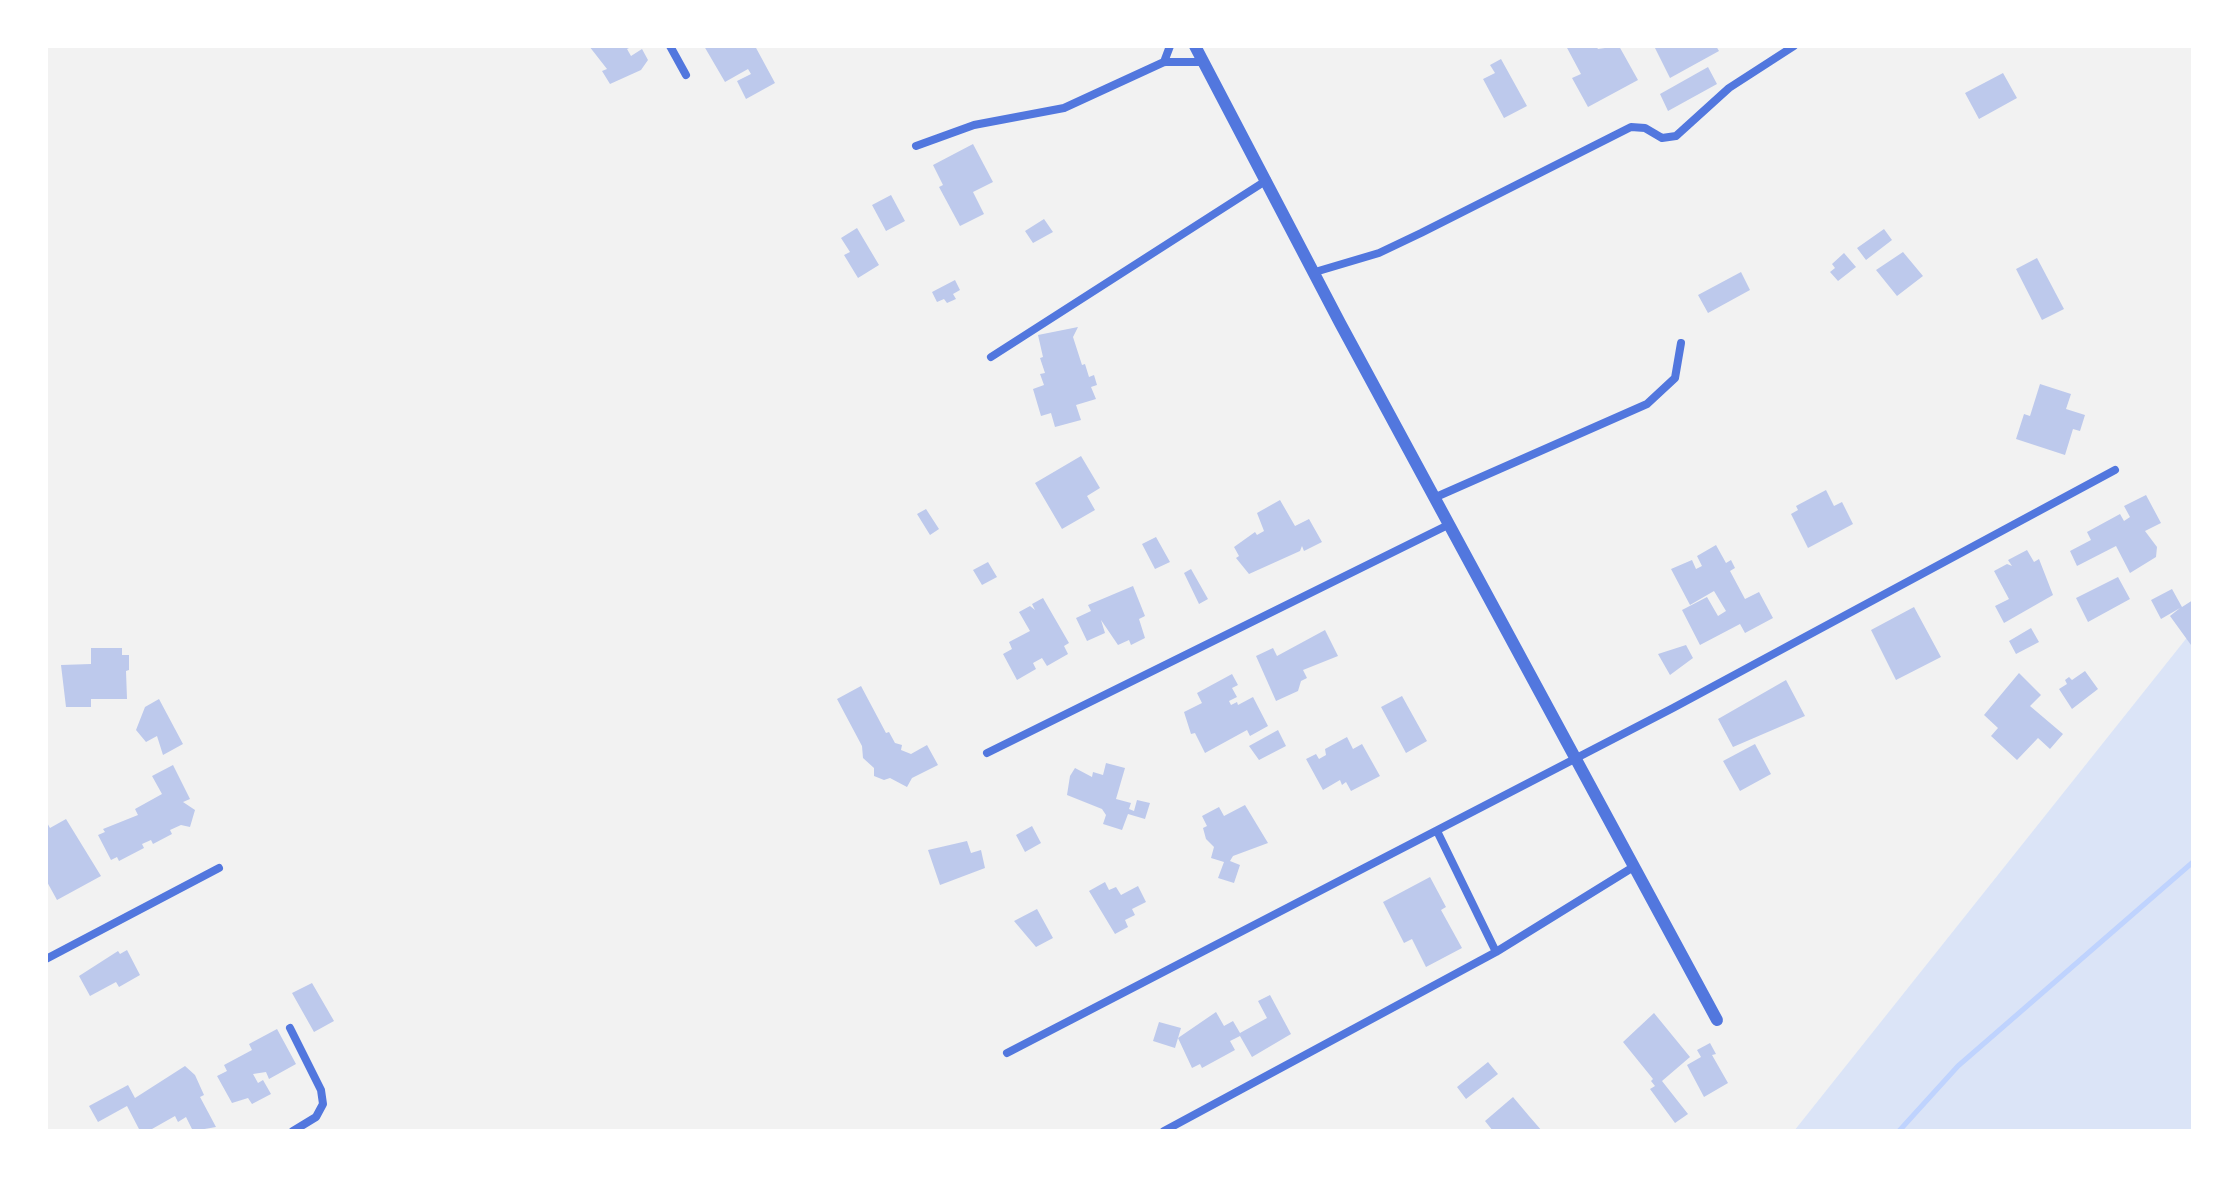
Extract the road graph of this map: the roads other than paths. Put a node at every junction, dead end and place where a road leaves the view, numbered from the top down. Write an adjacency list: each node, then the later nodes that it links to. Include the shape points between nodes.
1 (670, 46): 7 (street)
2 (1170, 46): 5 (street)
3 (1195, 46): 6 (street)
4 (1794, 46): 10 (street, via 1729,88 1676,136 1662,138 1631,127 1393,246)
5 (1164, 62): 6 (street); 8 (street, via 1064,108 974,125)
6 (1203, 62): 9 (street)
7 (686, 75)
8 (916, 146)
9 (1267, 180): 10 (street); 12 (street)
10 (1315, 272): 14 (street)
11 (1681, 343): 14 (street, via 1675,378 1647,404)
12 (991, 357)
13 (2115, 470): 17 (street)
14 (1436, 497): 15 (street)
15 (1450, 524): 16 (street); 17 (street)
16 (987, 753)
17 (1575, 756): 18 (street); 19 (street)
18 (1437, 831): 21 (street); 25 (street)
19 (1635, 866): 21 (street); 23 (street)
20 (219, 868): 22 (street)
21 (1496, 952): 27 (street)
22 (46, 959)
23 (1717, 1020)
24 (290, 1028): 26 (street, via 323,1104 316,1117)
25 (1007, 1053)
26 (293, 1131)
27 (1164, 1131)

